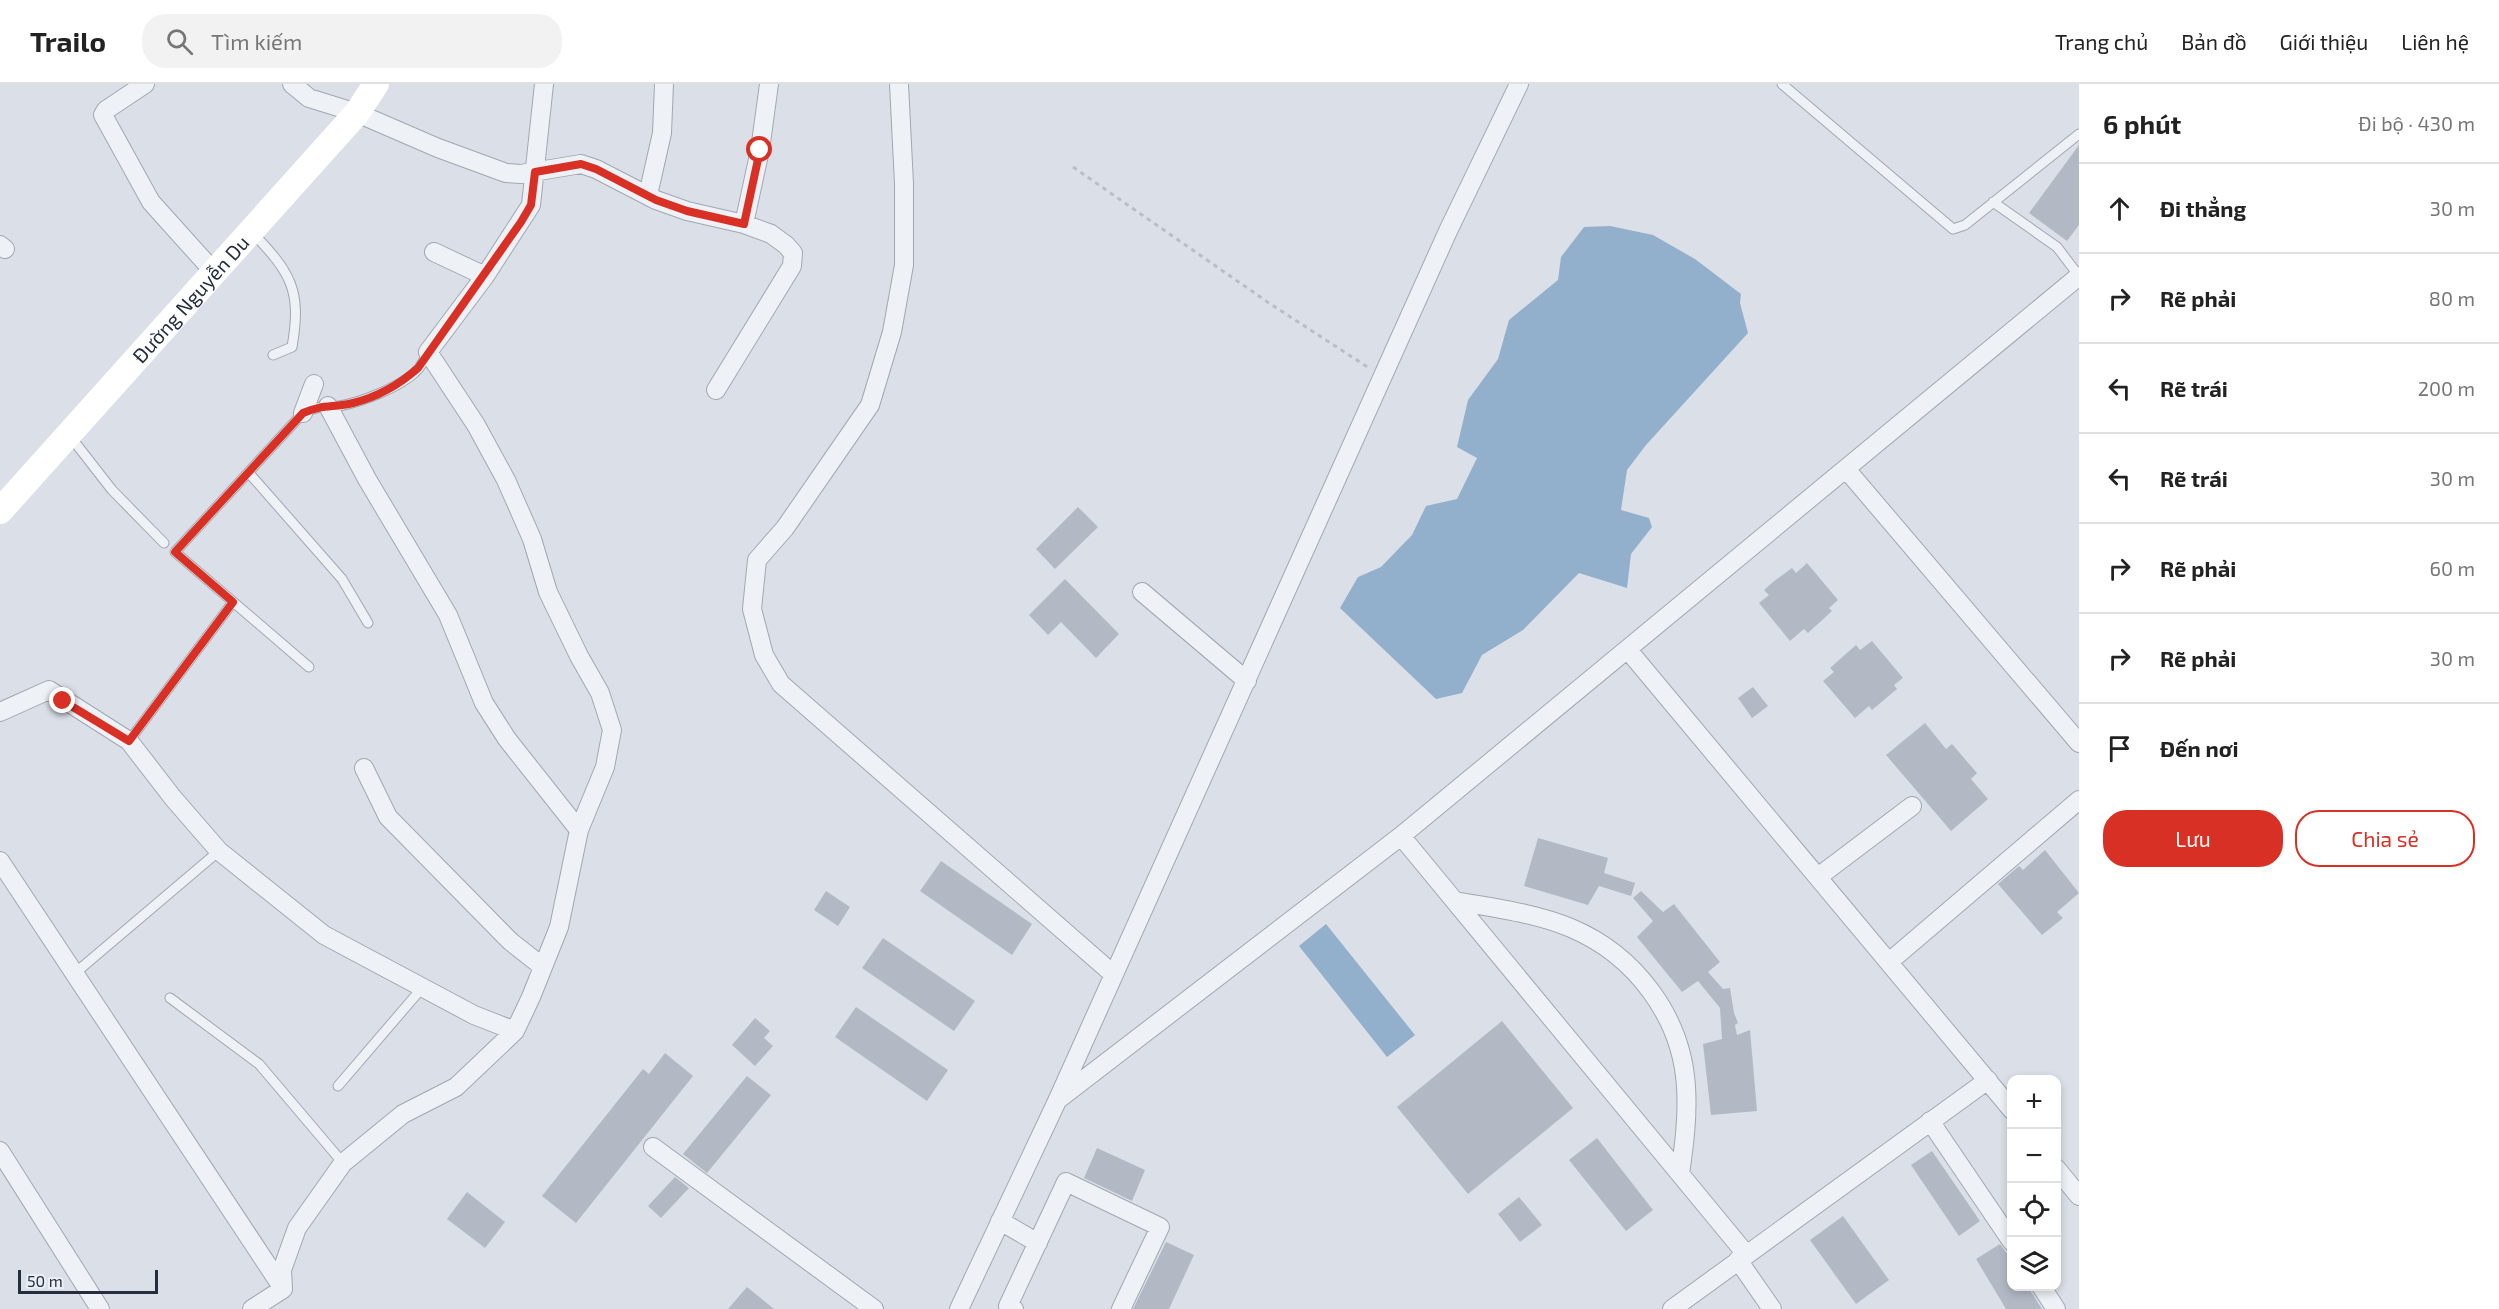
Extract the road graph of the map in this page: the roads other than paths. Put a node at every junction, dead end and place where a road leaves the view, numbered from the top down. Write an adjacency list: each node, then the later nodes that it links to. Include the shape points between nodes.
1 (145, 84): 18 (street, via 103,115 151,202)
2 (292, 84): 10 (street, via 309,98)
3 (376, 84): 10 (main road, Đường Nguyễn Du)
4 (544, 84): 12 (street)
5 (664, 84): 13 (street, via 662,133)
6 (769, 84): 15 (street)
7 (899, 84): 53 (street, via 904,265 892,332 870,405 785,528 757,560 752,609 764,655 782,684)
8 (1519, 84): 37 (street, via 1448,231)
9 (1782, 84): 14 (lane, via 1953,229 1965,225)
10 (357, 113): 12 (street, via 506,173); 16 (main road, Đường Nguyễn Du)
11 (2079, 134): 14 (lane)
12 (535, 172): 13 (street, via 581,164); 19 (street, via 531,205)
13 (648, 195): 15 (street, via 687,211)
14 (1993, 202): 20 (lane, via 2057,247)
15 (744, 224): 24 (street, via 786,244 793,253 792,267)
16 (251, 231): 18 (main road, Đường Nguyễn Du); 22 (lane, via 281,266 296,298 292,347)
17 (434, 252): 19 (street)
18 (214, 273): 27 (main road, Đường Nguyễn Du)
19 (485, 276): 21 (street)
20 (2079, 276): 28 (street)
21 (428, 352): 25 (lane, via 418,368 400,383 356,402); 44 (street, via 476,425 506,480 532,539 548,592 600,693 612,729 605,767)
22 (273, 354)
23 (314, 384): 26 (street)
24 (716, 390)
25 (328, 406): 26 (lane); 44 (street, via 448,615 484,703 507,739)
26 (303, 413): 29 (lane)
27 (69, 434): 30 (main road, Đường Nguyễn Du); 31 (lane, via 112,490)
28 (1846, 469): 35 (street); 40 (street)
29 (249, 473): 33 (lane, via 175,552); 34 (lane, via 336,572)
30 (0, 511)
31 (164, 543)
32 (1142, 592): 37 (street)
33 (233, 602): 36 (lane); 39 (lane)
34 (368, 623)
35 (1628, 650): 45 (street); 48 (street)
36 (309, 667)
37 (1247, 681): 53 (street)
38 (1, 709): 39 (street, via 49,690)
39 (129, 741): 46 (street)
40 (2079, 743)
41 (364, 768): 51 (street, via 388,817 510,941)
42 (2079, 800): 50 (street)
43 (1912, 806): 48 (street)
44 (579, 830): 51 (street, via 559,927)
45 (1401, 836): 49 (street); 59 (street)
46 (219, 851): 52 (lane); 54 (street, via 324,935)
47 (0, 861): 52 (street)
48 (1818, 877): 50 (street)
49 (1455, 902): 65 (street); 65 (street, via 1518,913 1571,928 1626,961 1640,976 1665,1016 1684,1069 1686,1127)
50 (1889, 962): 57 (street)
51 (543, 967): 56 (street)
52 (74, 974): 72 (street)
53 (1113, 974): 59 (street)
54 (422, 988): 56 (street); 58 (lane)
55 (170, 998): 64 (lane, via 259,1064)
56 (515, 1031): 64 (street, via 456,1087 403,1114)
57 (1988, 1080): 60 (street); 61 (street)
58 (338, 1086)
59 (1058, 1099): 68 (street)
60 (2007, 1104)
61 (1930, 1122): 69 (street); 71 (street)
62 (653, 1147): 76 (street)
63 (0, 1151): 74 (street)
64 (343, 1163): 72 (street, via 297,1228 282,1270)
65 (1680, 1174): 71 (street)
66 (2061, 1174): 67 (street)
67 (2079, 1196)
68 (1000, 1221): 70 (street); 77 (street)
69 (2009, 1237)
70 (1038, 1243): 78 (street, via 1008,1306); 79 (street, via 1066,1182 1160,1227)
71 (1742, 1257): 80 (street); 81 (street)
72 (283, 1289): 75 (street)
73 (2044, 1291): 82 (street)
74 (100, 1309)
75 (252, 1309)
76 (874, 1309)
77 (959, 1309)
78 (1014, 1309)
79 (1121, 1309)
80 (1672, 1309)
81 (1772, 1309)
82 (2056, 1309)

